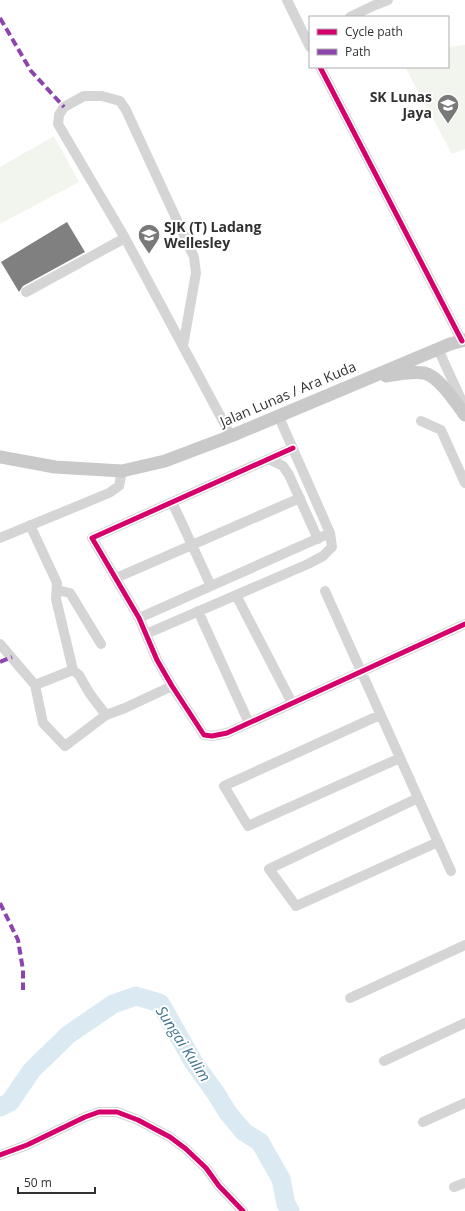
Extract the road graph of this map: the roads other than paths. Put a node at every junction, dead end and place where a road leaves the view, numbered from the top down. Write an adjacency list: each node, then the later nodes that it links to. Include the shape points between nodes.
1 (287, 0): 4 (street)
2 (387, 0): 3 (street)
3 (352, 16)
4 (309, 41)
5 (321, 68): 8 (street)
6 (125, 238): 7 (street); 9 (street); 9 (street, via 58,124 59,115 64,107 84,96 102,96 120,101 194,257 196,273)
7 (26, 292)
8 (463, 340): 10 (main road, Jalan Lunas / Ara Kuda)
9 (183, 346): 16 (street)
10 (438, 349): 11 (main road, Jalan Lunas / Ara Kuda); 12 (street)
11 (368, 378): 13 (main road, via 424,373 435,379 448,392); 14 (main road, Jalan Lunas / Ara Kuda)
12 (465, 408)
13 (465, 415)
14 (278, 416): 16 (main road, Jalan Lunas / Ara Kuda); 17 (street)
15 (421, 421): 21 (street, via 441,430)
16 (231, 436): 20 (main road, Jalan Lunas / Ara Kuda, via 166,461)
17 (293, 448): 19 (street); 25 (street)
18 (0, 457): 20 (main road, Jalan Lunas / Ara Kuda, via 55,467)
19 (269, 459): 22 (street, via 283,466); 23 (street)
20 (122, 471): 24 (street, via 119,486 109,493)
21 (465, 483)
22 (300, 498): 27 (street); 28 (street)
23 (172, 502): 28 (street); 29 (street, via 92,538)
24 (30, 525): 26 (street); 31 (street, via 57,583)
25 (330, 533): 27 (street); 33 (street, via 332,547 323,556)
26 (0, 538)
27 (318, 539): 30 (street)
28 (192, 545): 29 (street); 30 (street)
29 (116, 578): 35 (street)
30 (210, 586): 35 (street)
31 (57, 590): 39 (street, via 70,593); 40 (street, via 56,599)
32 (325, 591): 41 (street)
33 (236, 595): 34 (street); 44 (street)
34 (198, 611): 37 (street); 47 (street)
35 (139, 618): 37 (street)
36 (465, 624): 41 (street)
37 (146, 634): 43 (street)
38 (0, 644): 42 (street)
39 (101, 644)
40 (73, 670): 42 (street); 46 (street)
41 (361, 672): 44 (street); 45 (street)
42 (35, 685): 46 (street, via 43,723 65,746)
43 (172, 686): 46 (street); 47 (street, via 204,735 227,733)
44 (292, 703): 47 (street)
45 (380, 714): 48 (street); 48 (street, via 224,786 248,826)
46 (106, 715)
47 (249, 723)
48 (400, 758): 49 (street)
49 (418, 798): 50 (street); 50 (street, via 269,869 296,906)
50 (438, 842): 51 (street)
51 (451, 871)
52 (465, 945): 53 (street)
53 (350, 998)
54 (465, 1023): 55 (street)
55 (384, 1061)
56 (465, 1103): 57 (street)
57 (423, 1122)
58 (0, 1155): 61 (street, via 84,1117 99,1112 117,1112 170,1137 186,1149)
59 (465, 1183): 60 (street)
60 (454, 1187)
61 (243, 1211)

